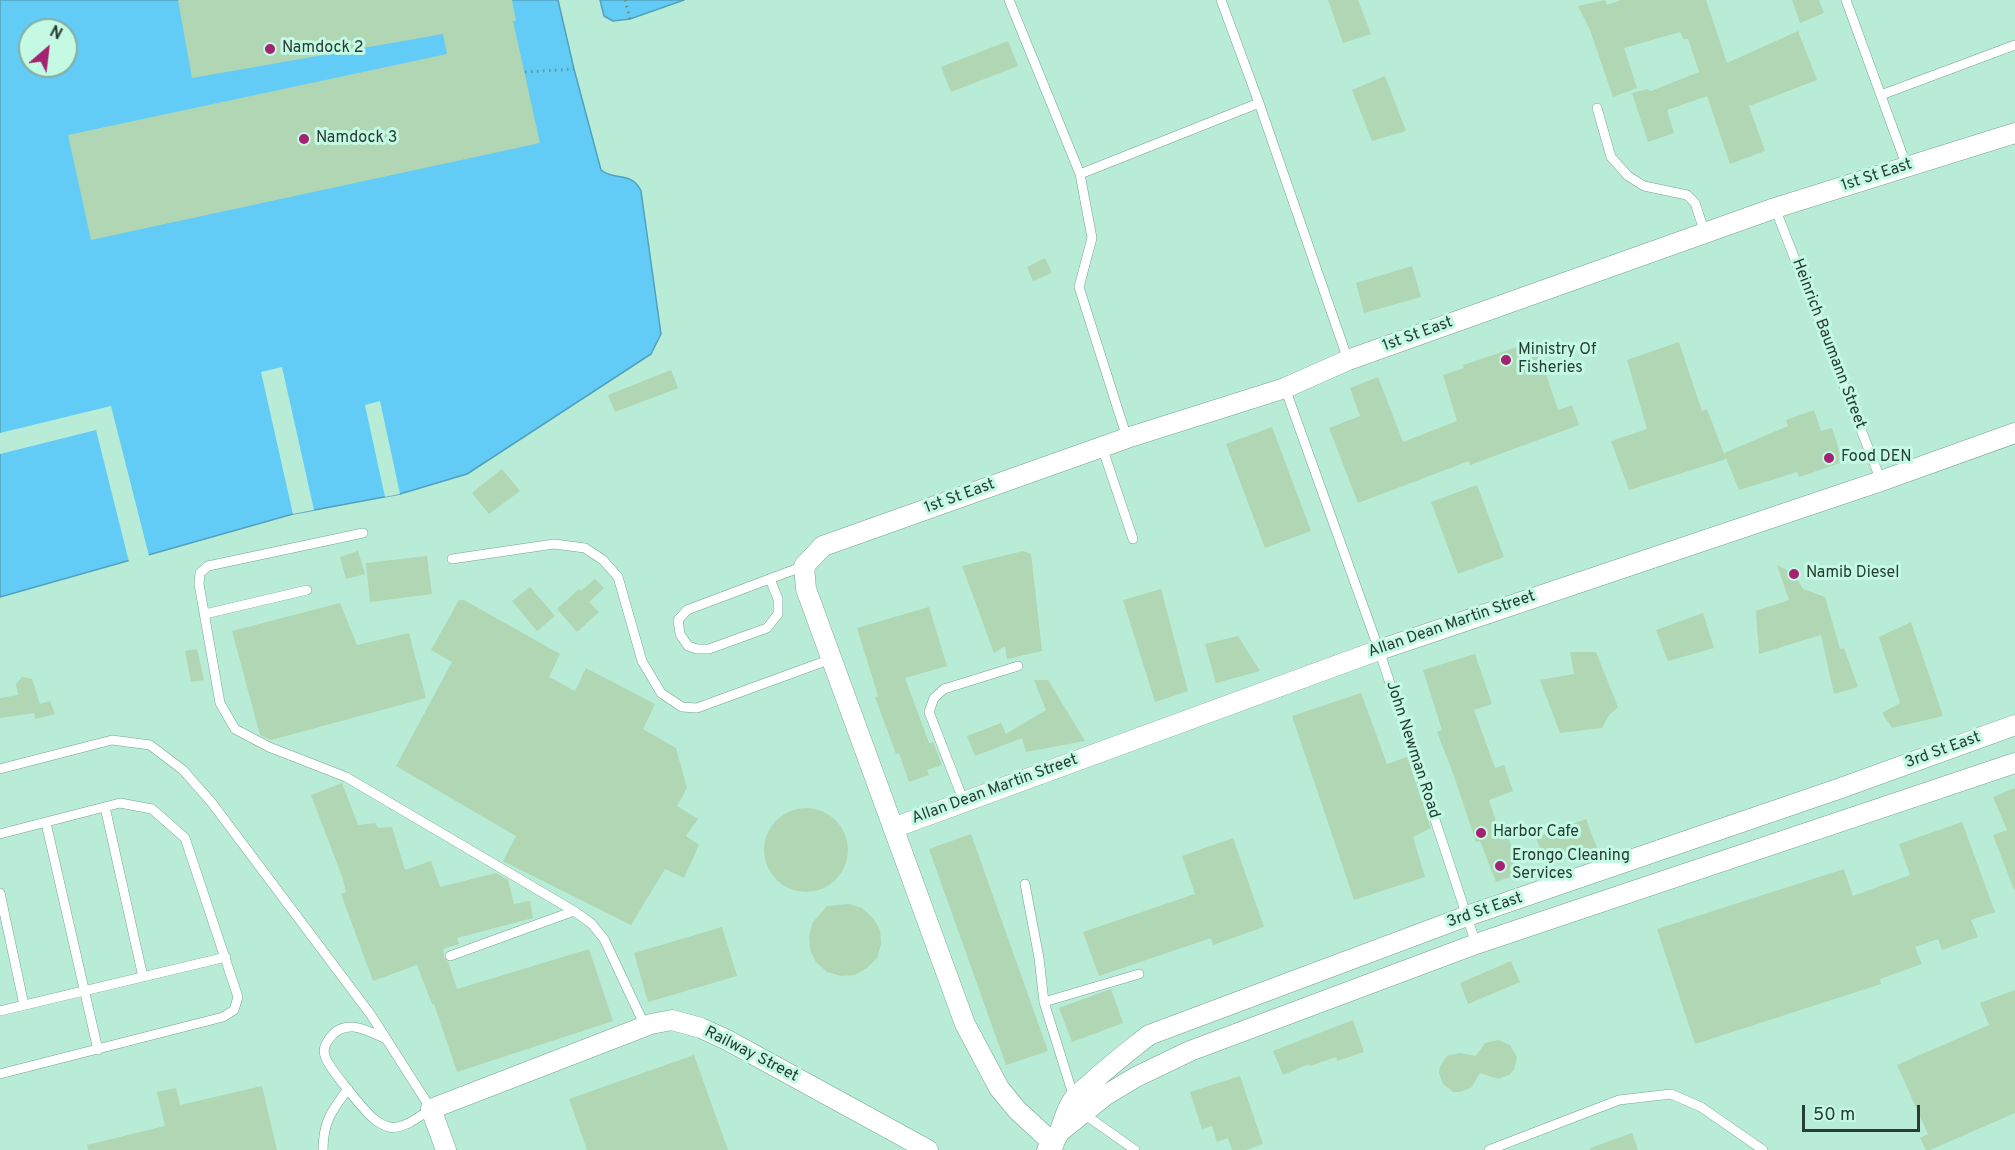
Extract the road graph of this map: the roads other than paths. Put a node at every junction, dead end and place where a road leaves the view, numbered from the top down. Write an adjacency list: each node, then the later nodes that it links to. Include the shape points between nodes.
1 (1009, 0): 10 (lane)
2 (1221, 0): 6 (lane)
3 (1846, 0): 5 (lane)
4 (2015, 45): 5 (lane)
5 (1881, 95): 9 (lane)
6 (1259, 103): 10 (lane); 13 (lane)
7 (1597, 108): 12 (lane, via 1611,157 1628,176 1644,186 1687,195 1695,202)
8 (2015, 133): 9 (street, 1st St East)
9 (1907, 167): 11 (street, 1st St East)
10 (1080, 174): 16 (lane, via 1092,238 1079,287)
11 (1776, 208): 12 (street, 1st St East); 18 (lane, Heinrich Baumann Street)
12 (1705, 233): 13 (street, 1st St East)
13 (1348, 360): 14 (street, 1st St East)
14 (1285, 388): 16 (street, 1st St East); 26 (lane, John Newman Road)
15 (2015, 433): 18 (street, Allan Dean Martin Street)
16 (1127, 438): 17 (street, 1st St East)
17 (1102, 447): 20 (lane); 22 (street, 1st St East, via 823,546)
18 (1881, 481): 26 (street, Allan Dean Martin Street)
19 (363, 533): 25 (lane, via 208,566 200,573 199,584)
20 (1133, 539)
21 (452, 559): 27 (lane, via 554,544 585,548 618,577 642,661 661,693 682,707 697,708)
22 (804, 566): 23 (lane); 27 (street, via 806,589)
23 (770, 579): 23 (lane, via 687,610 678,620 688,646 709,649 766,628 778,614 778,599)
24 (307, 590): 25 (lane)
25 (205, 614): 43 (lane, via 220,703 235,729 268,747 346,777)
26 (1379, 650): 35 (street, Allan Dean Martin Street); 44 (lane, John Newman Road)
27 (831, 659): 39 (street)
28 (1018, 666): 35 (lane, via 944,689 934,698 929,712)
29 (2015, 725): 30 (street, 3rd St East)
30 (1958, 746): 33 (street); 34 (street, 3rd St East)
31 (2015, 763): 33 (street, 3rd St East)
32 (0, 769): 55 (lane, via 112,740 150,745 183,770 212,803)
33 (1971, 777): 37 (street, 3rd St East)
34 (1841, 788): 37 (street); 44 (street, 3rd St East)
35 (963, 802): 39 (street, Allan Dean Martin Street)
36 (105, 807): 38 (lane); 47 (lane, via 120,804 152,809 185,838); 49 (lane)
37 (1851, 818): 45 (street, 3rd St East)
38 (46, 822): 40 (lane); 50 (lane)
39 (893, 828): 61 (street, via 965,1024 999,1088 1017,1110)
40 (0, 834)
41 (1024, 884): 51 (lane, via 1033,919)
42 (0, 892): 52 (lane)
43 (574, 911): 46 (lane); 54 (lane, via 604,939)
44 (1467, 916): 45 (lane, John Newman Road); 59 (street, 3rd St East, via 1149,1035 1110,1065)
45 (1476, 944): 59 (street, 3rd St East, via 1190,1051)
46 (450, 956)
47 (226, 957): 49 (lane); 56 (lane, via 238,997 234,1010 223,1017)
48 (1138, 974): 51 (lane)
49 (144, 977): 50 (lane)
50 (84, 991): 52 (lane); 56 (lane)
51 (1044, 1002): 59 (lane)
52 (24, 1005): 53 (lane)
53 (0, 1011)
54 (645, 1026): 60 (street, Railway Street); 64 (street, Railway Street, via 672,1020 701,1028)
55 (386, 1039): 58 (lane, via 360,1027 345,1026 332,1035 324,1046 325,1059); 60 (lane)
56 (98, 1050): 57 (lane)
57 (0, 1074)
58 (348, 1089): 60 (lane, via 374,1119 389,1127 400,1126); 62 (lane, via 330,1113 323,1133)
59 (1079, 1106): 61 (street, 3rd St East); 65 (lane)
60 (431, 1109): 63 (street)
61 (1054, 1141)
62 (323, 1150)
63 (446, 1150)
64 (928, 1150)
65 (1135, 1150)
66 (1489, 1150): 67 (lane, via 1619,1100 1671,1094 1701,1107)
67 (1763, 1150)

